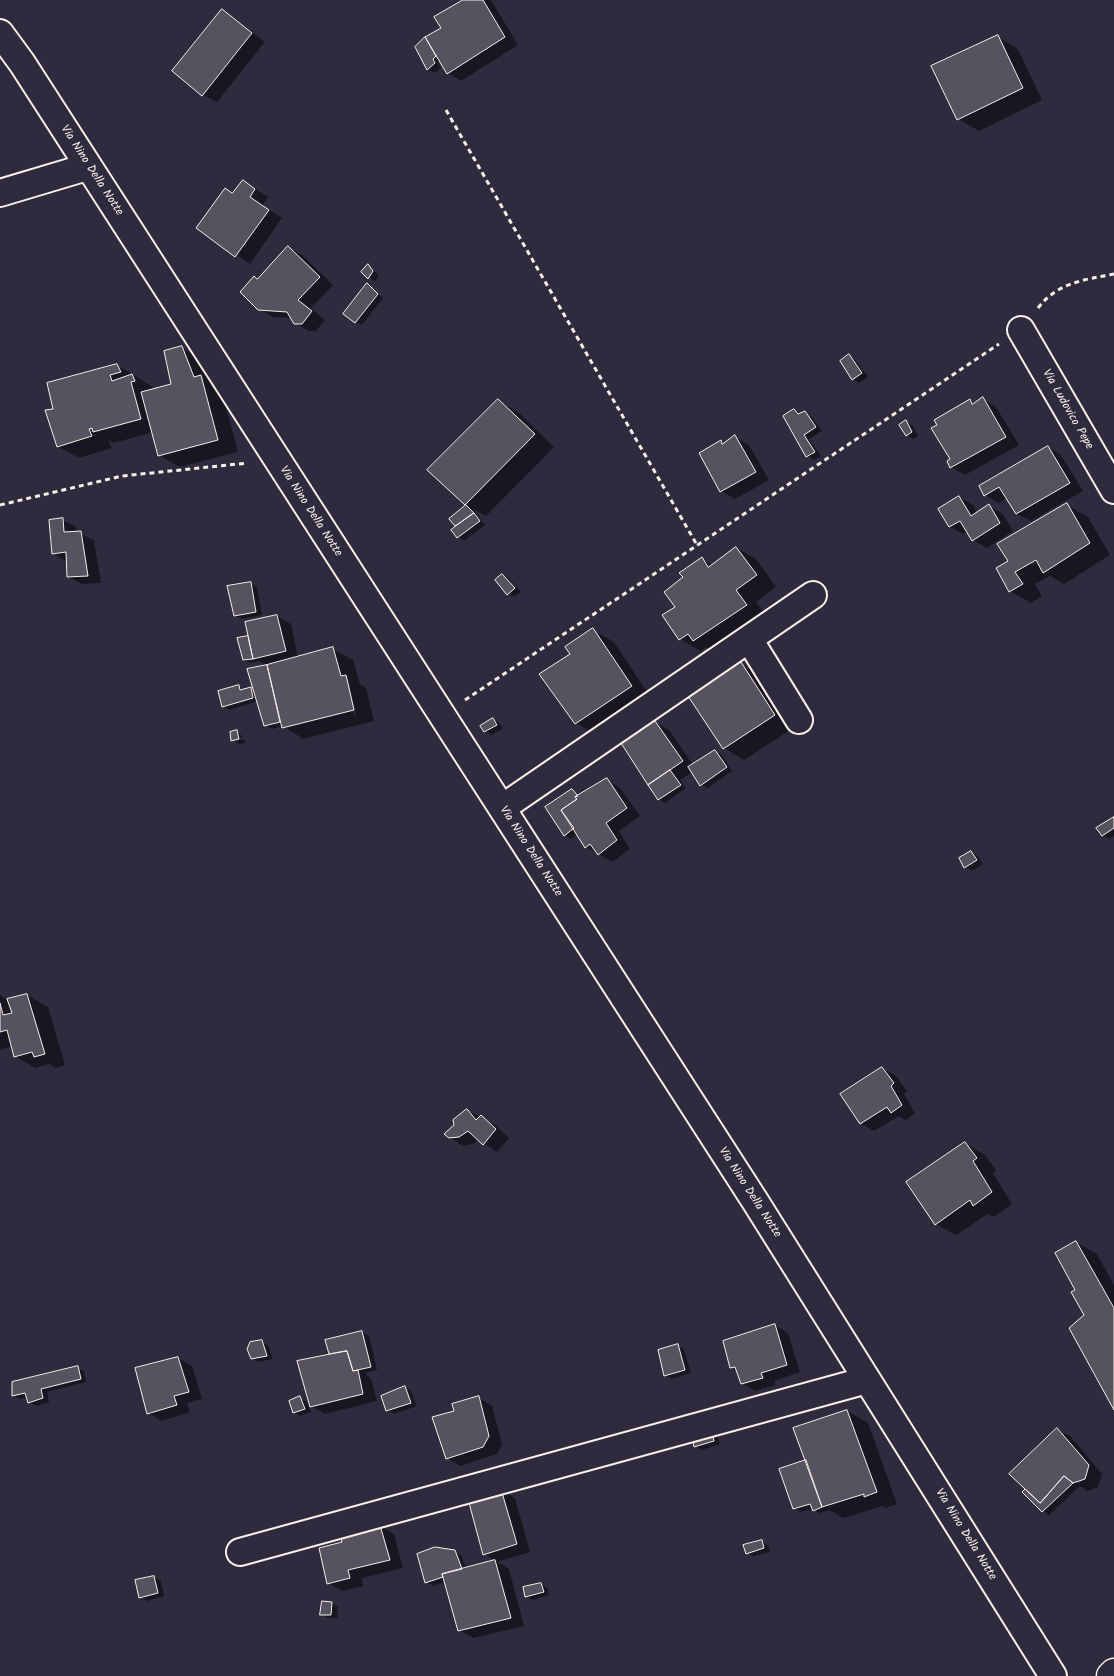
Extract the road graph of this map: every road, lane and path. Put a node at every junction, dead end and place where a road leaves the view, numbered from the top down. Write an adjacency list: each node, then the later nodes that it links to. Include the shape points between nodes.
1 (0, 33): 3 (street, Via Nino Della Notte)
2 (446, 110): 10 (path)
3 (87, 166): 4 (street); 7 (street, Via Nino Della Notte)
4 (0, 193)
5 (1114, 274): 6 (path, via 1072,282 1043,302)
6 (1021, 330): 8 (street, Via Ludovico Pepe); 10 (path)
7 (277, 460): 9 (path, via 122,476); 13 (street, Via Nino Della Notte)
8 (1114, 490)
9 (0, 505)
10 (697, 545): 13 (path)
11 (813, 595): 12 (street)
12 (749, 639): 14 (street); 15 (street)
13 (441, 715): 15 (street, Via Nino Della Notte)
14 (799, 720)
15 (502, 808): 16 (street, Via Nino Della Notte)
16 (867, 1380): 17 (street); 19 (street, Via Nino Della Notte)
17 (240, 1552)
18 (1114, 1673): 20 (main road)
19 (1053, 1676)
20 (1111, 1676)

